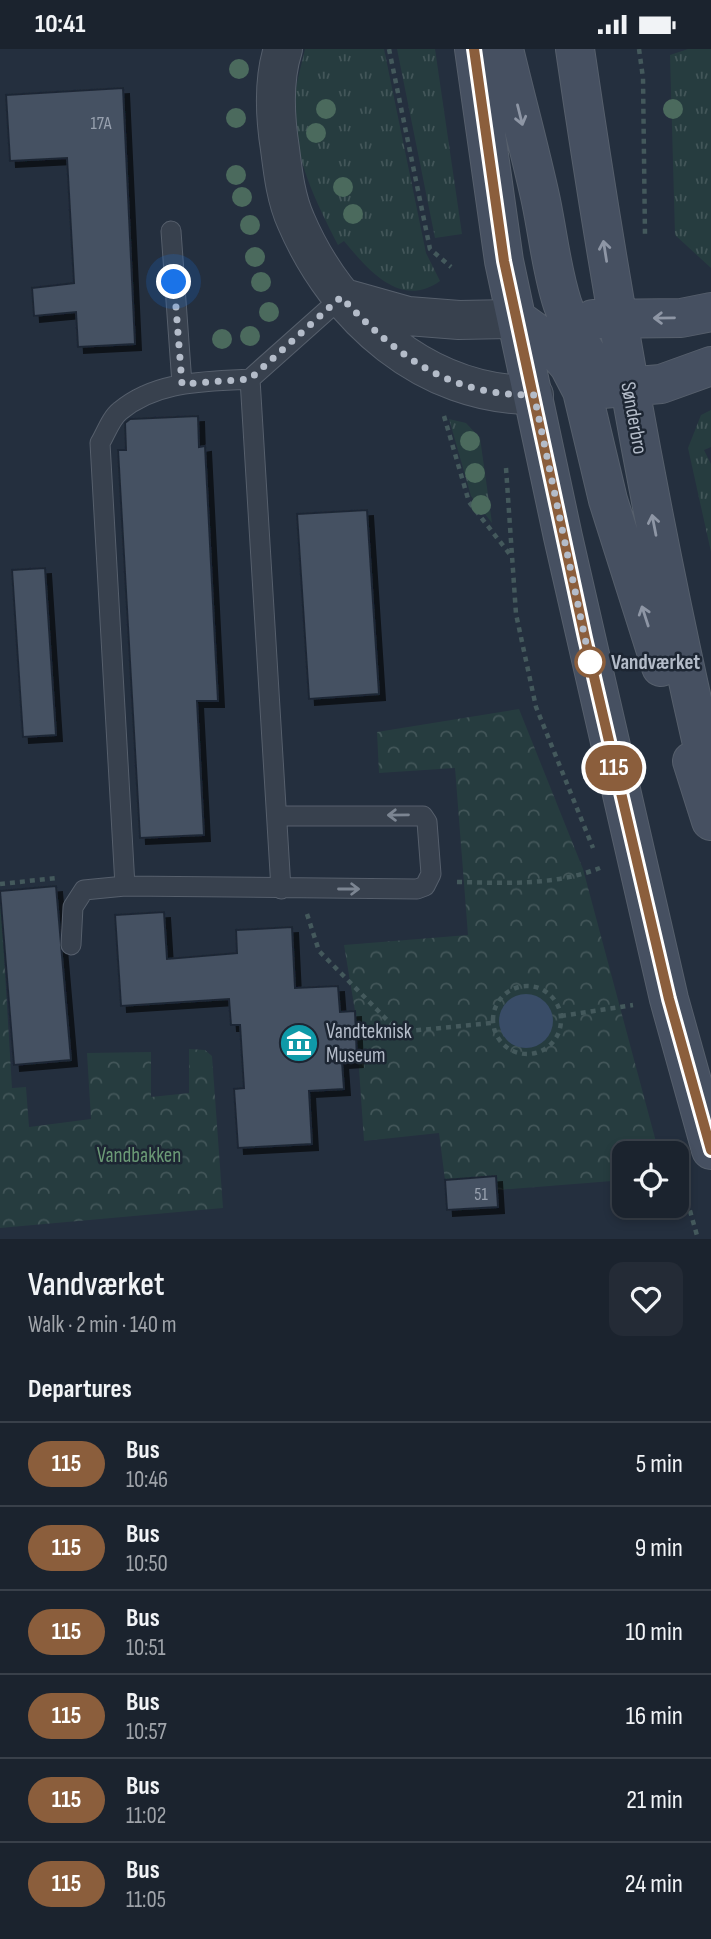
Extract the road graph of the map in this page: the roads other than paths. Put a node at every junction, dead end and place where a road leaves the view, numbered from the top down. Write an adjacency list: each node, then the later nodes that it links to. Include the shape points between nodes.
1 (283, 49): 6 (street, via 278,64 276,122 283,176 295,219 315,260)
2 (474, 49): 8 (street, via 502,251)
3 (504, 49): 9 (street, one-way to 9)
4 (575, 49): 10 (street, Sønderbro, one-way to 4)
5 (170, 231): 13 (lane)
6 (341, 297): 8 (street, via 408,316); 12 (lane); 16 (street, via 389,343 434,375 501,395)
7 (711, 312): 10 (street, one-way to 10, via 681,318)
8 (517, 319): 9 (street); 15 (street, via 549,342); 16 (street)
9 (566, 319): 10 (street); 14 (street, via 598,369)
10 (616, 319): 14 (street, Sønderbro)
11 (711, 366): 14 (street, via 661,384)
12 (250, 379): 13 (lane); 18 (lane)
13 (182, 384): 20 (lane, via 149,391 118,412 100,443)
14 (628, 387): 15 (street); 17 (street, Sønderbro, one-way to 14, via 675,630)
15 (582, 391): 16 (street); 19 (street, one-way to 15, via 608,500)
16 (534, 395): 23 (street, via 602,715 669,999)
17 (711, 783)
18 (278, 816): 21 (lane); 21 (lane, one-way to 18, via 417,889 428,881 427,823 423,816)
19 (711, 821)
20 (125, 887): 21 (lane); 22 (lane, via 84,890 72,907)
21 (290, 890)
22 (71, 945)
23 (711, 1150)

